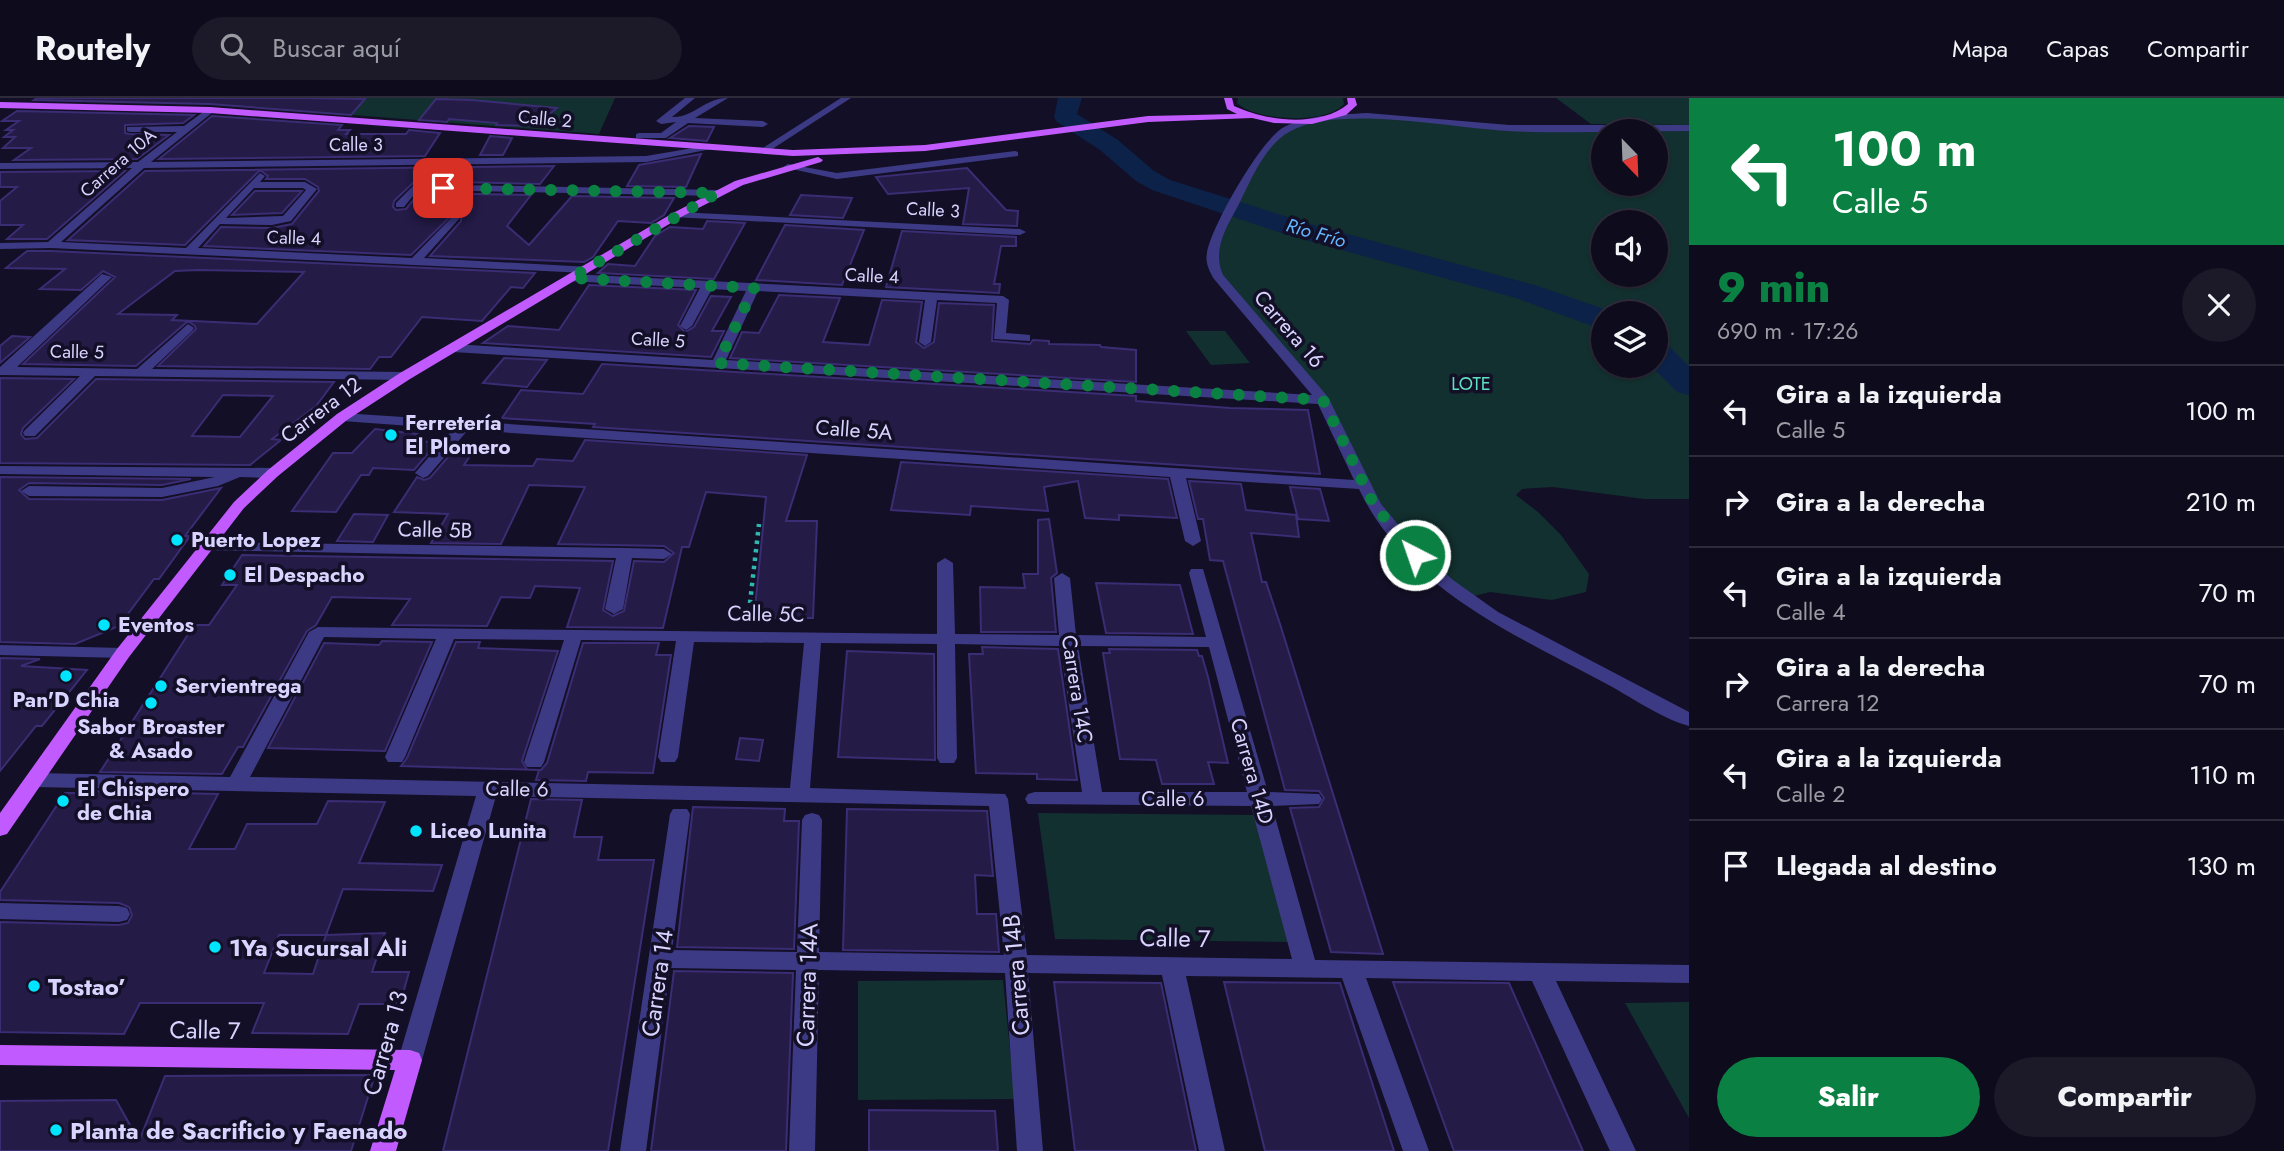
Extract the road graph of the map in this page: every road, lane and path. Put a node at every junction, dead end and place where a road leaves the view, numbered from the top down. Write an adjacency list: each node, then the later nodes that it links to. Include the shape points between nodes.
1 (724, 98): 6 (street)
2 (848, 98): 30 (street)
3 (688, 100): 6 (street); 11 (street)
4 (1222, 100): 10 (main road); 12 (main road)
5 (1354, 100): 14 (main road, via 1348,111)
6 (710, 103): 13 (street)
7 (0, 105): 9 (main road, Calle 2)
8 (1371, 107): 15 (street)
9 (210, 110): 19 (street, Carrera 10A); 27 (main road, Calle 2)
10 (1255, 117): 12 (main road); 14 (main road); 26 (street, via 1274,127)
11 (663, 119): 13 (street); 24 (street)
12 (1148, 119): 21 (main road)
13 (686, 120): 16 (street); 20 (street)
14 (1315, 120): 15 (street, via 1367,116); 26 (street)
15 (1421, 120): 17 (street, via 1509,128)
16 (763, 124)
17 (1689, 128)
18 (130, 129): 19 (street)
19 (186, 129): 33 (street, Carrera 10A)
20 (675, 130): 22 (street); 24 (street, via 663,136)
21 (1062, 130): 23 (main road); 25 (main road)
22 (742, 132)
23 (1034, 135): 29 (main road); 35 (main road)
24 (639, 136): 27 (street)
25 (979, 137): 29 (main road); 30 (main road)
26 (1275, 137): 64 (street, Carrera 16, via 1227,218 1212,255 1218,276)
27 (629, 143): 28 (main road, Calle 2)
28 (711, 149): 30 (main road, Calle 2); 32 (street, Calle 3, via 646,159)
29 (886, 150): 30 (main road); 35 (main road)
30 (763, 151): 36 (main road, via 772,162)
31 (1014, 154): 35 (street, via 837,176)
32 (272, 163): 33 (street, Calle 3); 37 (street)
33 (142, 164): 34 (street, Calle 3); 44 (street, Carrera 10A)
34 (0, 166)
35 (788, 167): 36 (main road, Carrera 12)
36 (765, 174): 38 (main road, Carrera 12)
37 (252, 185): 42 (street); 42 (street, via 305,185 312,189 288,219)
38 (717, 193): 39 (street, via 415,187); 40 (main road, Carrera 12)
39 (400, 205)
40 (677, 215): 43 (street, Calle 3); 48 (main road, Carrera 12)
41 (455, 217): 47 (street)
42 (218, 221): 46 (street)
43 (1020, 232)
44 (51, 245): 45 (street, Calle 4); 46 (street, Calle 4)
45 (0, 246)
46 (188, 252): 47 (street, Calle 4)
47 (415, 261): 48 (street, Calle 4)
48 (586, 269): 50 (main road, Carrera 12)
49 (106, 277): 60 (street)
50 (571, 278): 51 (street, Calle 4); 58 (main road, Carrera 12)
51 (708, 284): 52 (street, Calle 4); 54 (street)
52 (754, 288): 53 (street, Calle 4); 59 (street)
53 (931, 296): 56 (street, Calle 4, via 1003,300 999,336); 57 (street)
54 (686, 326)
55 (188, 328): 62 (street)
56 (1025, 338)
57 (925, 342)
58 (453, 348): 59 (street, Calle 5); 63 (main road, Carrera 12)
59 (718, 363): 64 (street, Calle 5)
60 (3, 371): 61 (street, Calle 5)
61 (92, 372): 62 (street, Calle 5); 67 (street)
62 (140, 373): 63 (street, Calle 5)
63 (405, 376): 65 (main road, Carrera 12)
64 (1323, 400): 73 (street, Carrera 16)
65 (342, 417): 66 (street, Calle 5A); 70 (main road, Carrera 12)
66 (464, 425): 71 (street); 72 (street, Calle 5A)
67 (30, 433)
68 (0, 470): 69 (street)
69 (238, 473): 70 (street); 74 (street, via 184,491)
70 (273, 473): 77 (main road, Carrera 12)
71 (423, 473)
72 (1177, 473): 73 (street, Calle 5A); 76 (street)
73 (1364, 485): 94 (street, Carrera 16, via 1401,541 1467,598 1520,632)
74 (29, 491)
75 (759, 524): 87 (path)
76 (1193, 541)
77 (205, 547): 78 (street, Calle 5B); 93 (main road, Carrera 12)
78 (625, 553): 79 (street, Calle 5B); 83 (street)
79 (664, 554)
80 (945, 563): 89 (street)
81 (1197, 573): 91 (street, Carrera 14D)
82 (1062, 578): 90 (street, Carrera 14C)
83 (614, 609)
84 (447, 634): 85 (street, Calle 5C); 95 (street); 100 (street, Calle 5C, via 318,632)
85 (574, 635): 86 (street, Calle 5C); 98 (street)
86 (687, 636): 87 (street, Calle 5C); 96 (street)
87 (746, 637): 88 (street, Calle 5C)
88 (813, 638): 89 (street, Calle 5C); 102 (street)
89 (946, 639): 90 (street, Calle 5C); 97 (street)
90 (1069, 640): 91 (street, Calle 5C); 105 (street, Carrera 14C)
91 (1214, 642): 106 (street, Carrera 14D)
92 (0, 649): 93 (street)
93 (123, 653): 99 (main road, Carrera 12)
94 (1689, 720)
95 (395, 757)
96 (668, 757)
97 (947, 758)
98 (534, 762)
99 (35, 780): 100 (street, Calle 6); 110 (main road, Carrera 12)
100 (236, 784): 101 (street, Calle 6)
101 (488, 789): 102 (street, Calle 6); 122 (street, Carrera 13)
102 (799, 795): 103 (street, Calle 6)
103 (998, 799): 115 (street, Carrera 14B)
104 (1035, 799): 105 (street, Calle 6)
105 (1093, 799): 106 (street, Calle 6)
106 (1261, 799): 107 (street, Calle 6); 117 (street, Carrera 14D)
107 (1312, 799)
108 (680, 814): 113 (street, Carrera 14)
109 (812, 820): 114 (street, Carrera 14A)
110 (0, 829)
111 (0, 911): 112 (street)
112 (120, 914)
113 (660, 959): 114 (street, Calle 7); 124 (street, Carrera 14)
114 (807, 961): 115 (street, Calle 7); 125 (street, Carrera 14A)
115 (1016, 964): 116 (street, Calle 7); 126 (street, Carrera 14B)
116 (1172, 966): 117 (street, Calle 7); 127 (street)
117 (1306, 968): 118 (street, Calle 7)
118 (1351, 970): 119 (street, Calle 7); 128 (street)
119 (1540, 972): 120 (street, Calle 7); 129 (street)
120 (1689, 974)
121 (0, 1055): 122 (main road, Calle 7)
122 (410, 1060): 123 (main road, Carrera 13)
123 (383, 1151)
124 (633, 1151)
125 (802, 1151)
126 (1030, 1151)
127 (1212, 1151)
128 (1416, 1151)
129 (1623, 1151)

